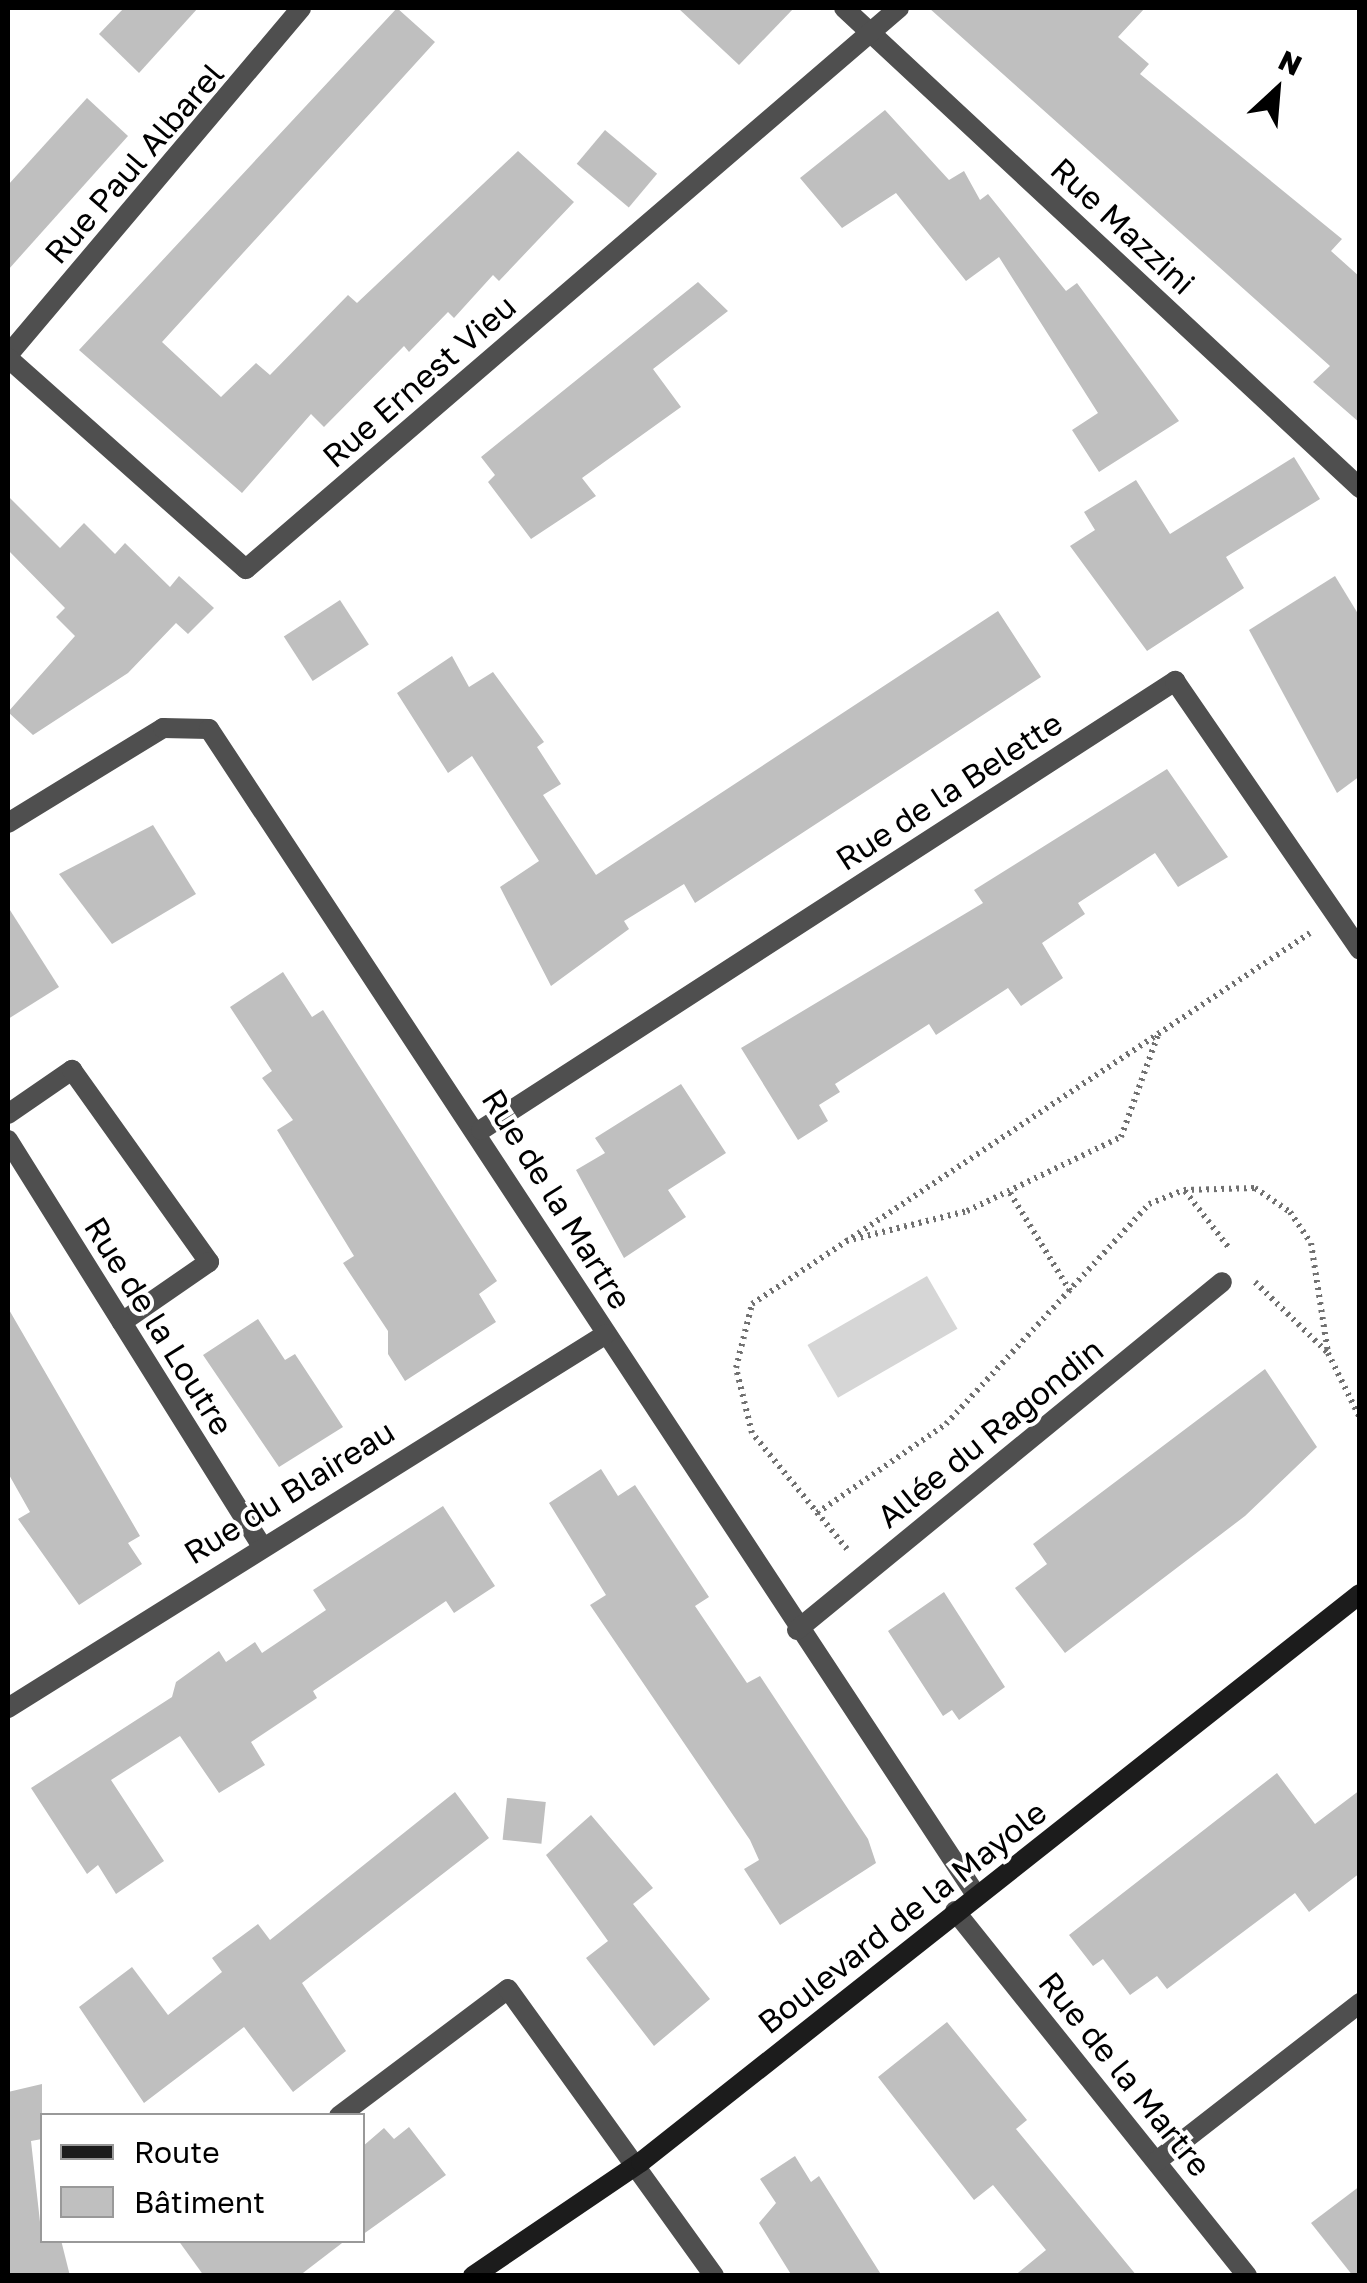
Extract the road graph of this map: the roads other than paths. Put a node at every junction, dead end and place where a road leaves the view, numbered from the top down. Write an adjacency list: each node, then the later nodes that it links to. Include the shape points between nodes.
1 (301, 8): 5 (street, Rue Paul Albarel)
2 (844, 8): 4 (street, Rue Mazzini)
3 (899, 8): 4 (street)
4 (875, 35): 5 (street, Rue Ernest Vieu, via 246,569); 6 (street, Rue Mazzini)
5 (8, 356)
6 (1360, 488)
7 (8, 823): 10 (street, Rue de la Martre, via 163,728 209,729)
8 (1360, 950): 10 (street, Rue de la Belette, via 1175,681)
9 (8, 1114): 13 (street, via 72,1070 209,1262)
10 (482, 1130): 14 (street, Rue de la Martre)
11 (8, 1140): 13 (street, Rue de la Loutre)
12 (1222, 1282): 17 (street, Allée du Ragondin)
13 (122, 1322): 15 (street, Rue de la Loutre)
14 (606, 1334): 15 (street, Rue du Blaireau); 17 (street, Rue de la Martre)
15 (260, 1544): 18 (street, Rue du Blaireau)
16 (1360, 1594): 19 (main road, Boulevard de la Mayole)
17 (797, 1630): 19 (street, Rue de la Martre)
18 (8, 1708)
19 (976, 1895): 20 (main road, Boulevard de la Mayole)
20 (955, 1911): 23 (street, Rue de la Martre); 24 (main road, Boulevard de la Mayole)
21 (1360, 2002): 23 (street)
22 (343, 2113): 24 (street, via 508,1989)
23 (1157, 2161): 27 (street, Rue de la Martre)
24 (641, 2162): 25 (main road, Boulevard de la Mayole); 26 (street)
25 (473, 2276)
26 (714, 2276)
27 (1247, 2276)

